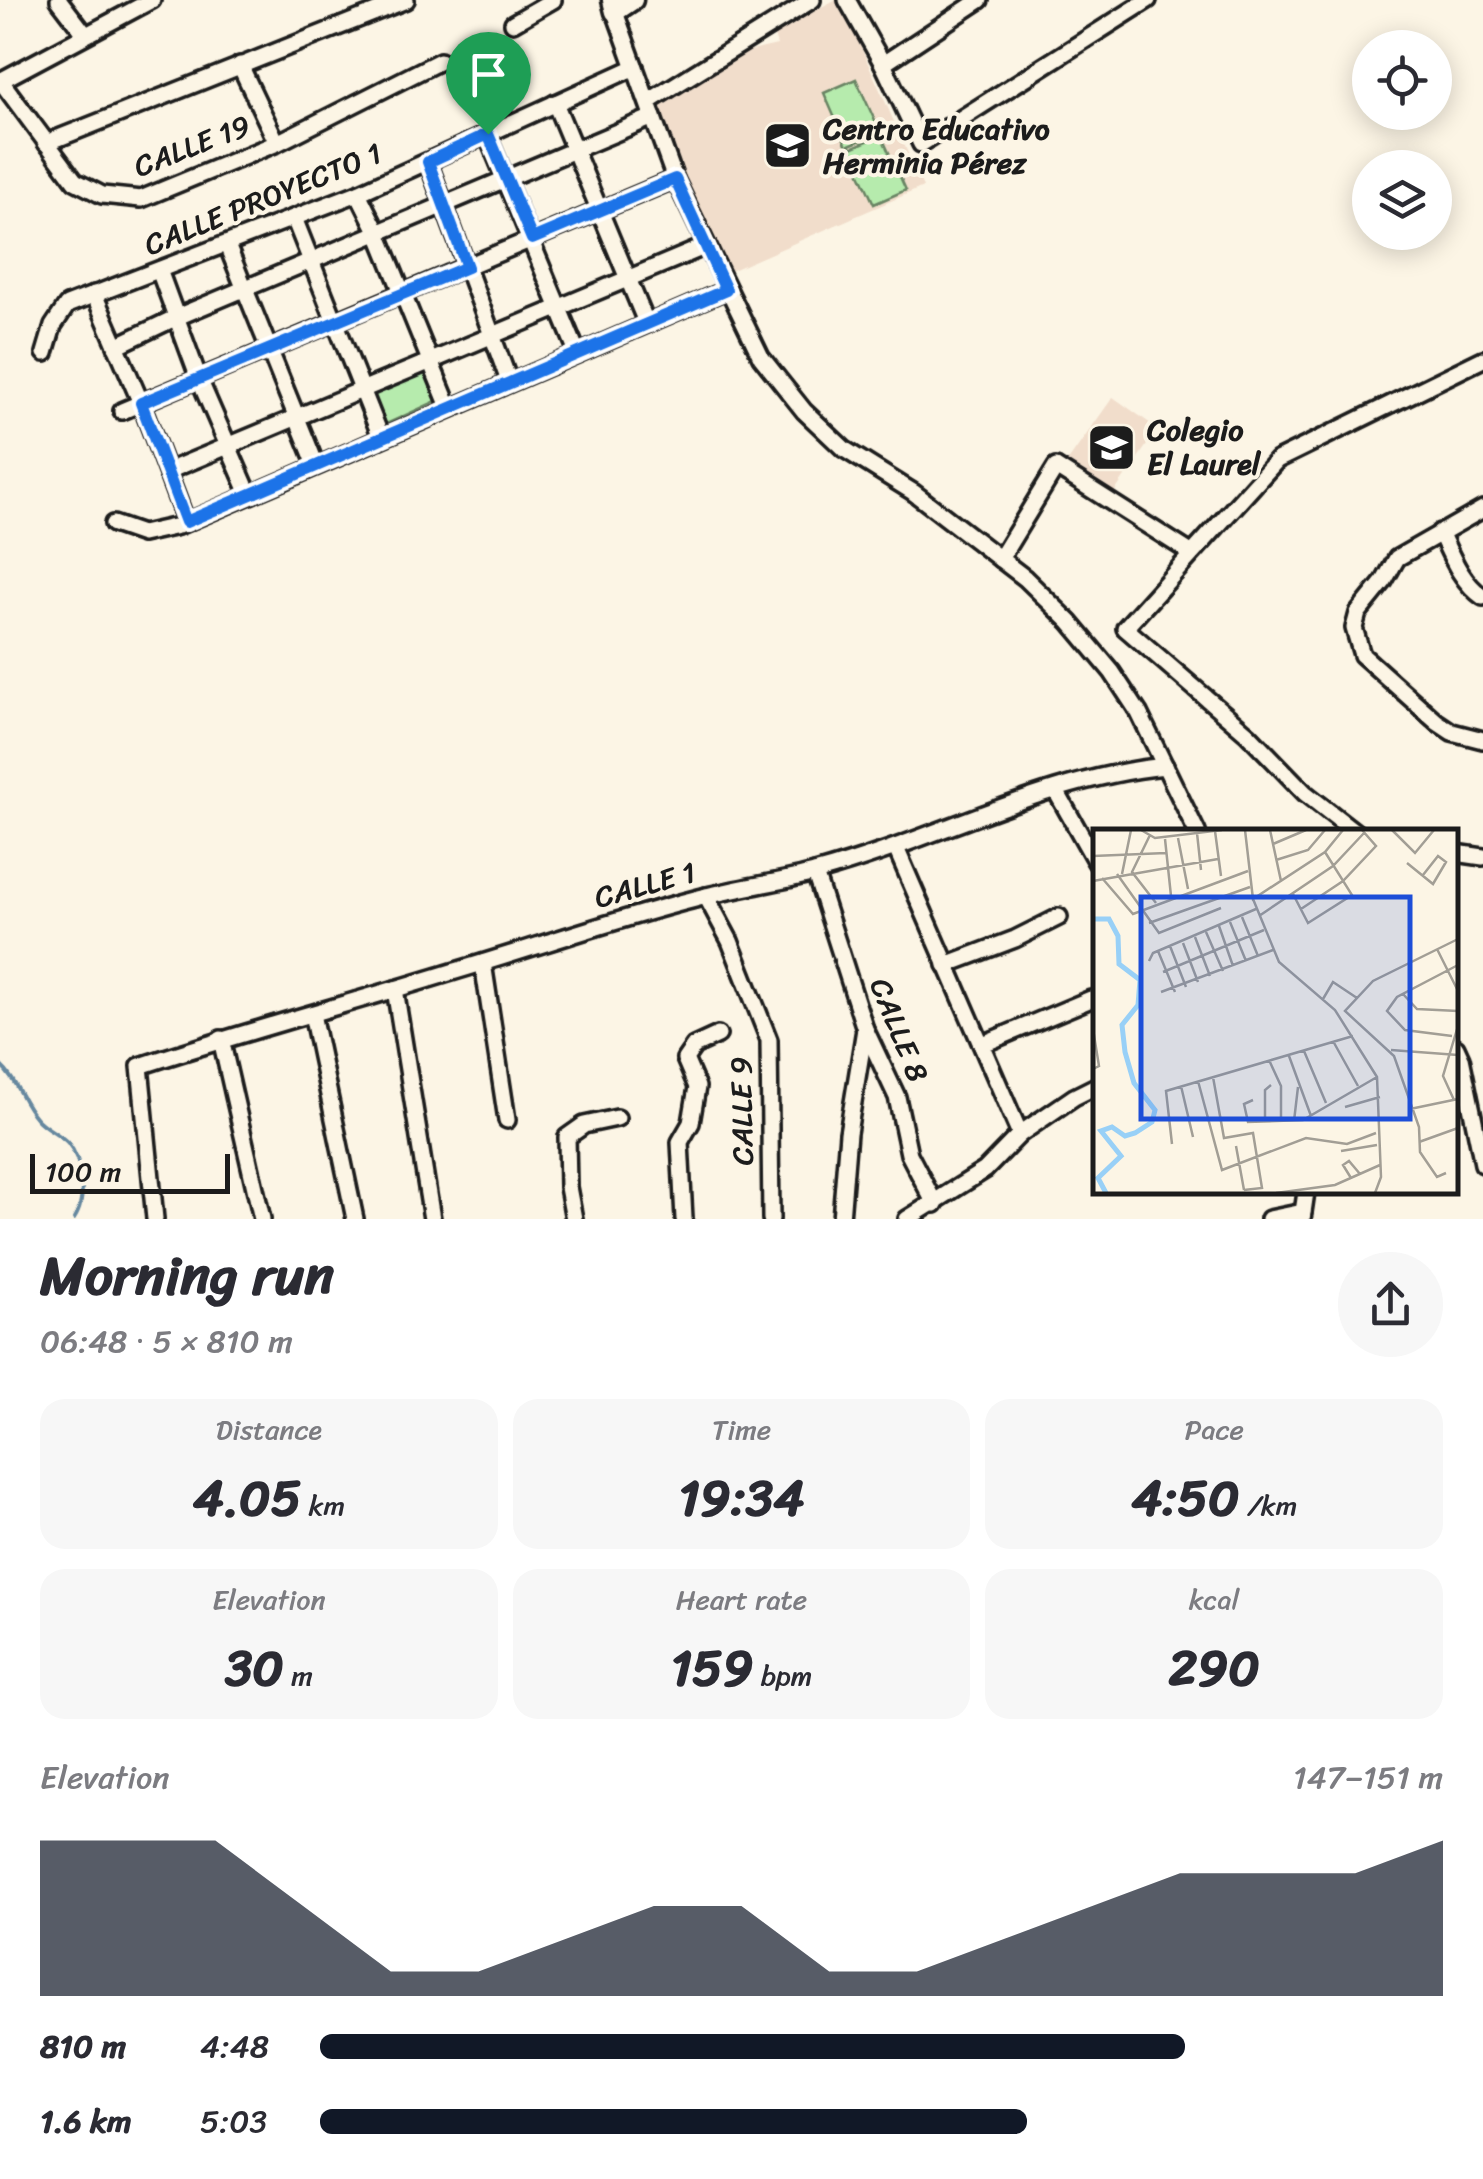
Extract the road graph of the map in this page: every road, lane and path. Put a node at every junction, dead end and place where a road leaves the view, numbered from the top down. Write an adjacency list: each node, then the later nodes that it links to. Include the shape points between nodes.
1 (59, 0): 12 (street)
2 (152, 0): 12 (street)
3 (406, 0): 15 (street)
4 (553, 0): 11 (street)
5 (634, 0): 10 (main road)
6 (812, 0): 19 (street)
7 (847, 0): 14 (street)
8 (980, 0): 14 (street)
9 (1148, 0): 14 (street, via 921,144)
10 (613, 6): 16 (street)
11 (512, 24)
12 (85, 34): 17 (street)
13 (440, 62): 22 (street, CALLE 19)
14 (884, 64)
15 (240, 66): 21 (street); 22 (street)
16 (635, 66): 18 (street, CALLE PROYECTO 1); 19 (street)
17 (0, 80): 21 (street, CALLE 19)
18 (555, 103): 20 (street, CALLE PROYECTO 1); 23 (street)
19 (650, 109): 23 (street); 25 (street)
20 (488, 134): 24 (street, CALLE PROYECTO 1); 26 (street)
21 (46, 143): 22 (street, CALLE 19, via 75,181 102,195 141,199)
22 (277, 143)
23 (575, 150): 26 (street); 29 (street)
24 (428, 162): 27 (street, CALLE PROYECTO 1); 28 (street)
25 (675, 179): 29 (street); 34 (street)
26 (505, 180): 28 (street); 32 (street)
27 (358, 193): 30 (street, CALLE PROYECTO 1); 31 (street)
28 (444, 206): 31 (street); 36 (street)
29 (600, 211): 32 (street); 38 (street)
30 (294, 218): 33 (street, CALLE PROYECTO 1); 35 (street)
31 (378, 233): 35 (street); 41 (street)
32 (532, 239): 36 (street); 43 (street)
33 (227, 245): 37 (street, CALLE PROYECTO 1); 39 (street)
34 (706, 246): 38 (street); 40 (street)
35 (311, 260): 39 (street); 45 (street)
36 (467, 267): 41 (street); 47 (street)
37 (159, 270): 42 (street, CALLE PROYECTO 1); 44 (street)
38 (628, 278): 43 (street); 46 (street)
39 (244, 290): 44 (street); 49 (street)
40 (726, 290): 46 (street); 71 (street, via 760,357 804,411 844,449)
41 (404, 293): 45 (street); 53 (street)
42 (94, 294): 48 (street); 51 (street, CALLE PROYECTO 1, via 67,305)
43 (558, 306): 47 (street); 50 (street)
44 (177, 317): 48 (street); 54 (street)
45 (335, 322): 49 (street); 56 (street)
46 (646, 322): 50 (street)
47 (492, 334): 53 (street); 55 (street)
48 (116, 346): 57 (street)
49 (268, 351): 54 (street); 60 (street)
50 (577, 352): 55 (street)
51 (45, 353)
52 (1483, 359): 70 (street, via 1277,460)
53 (431, 360): 56 (street); 58 (street)
54 (199, 379): 57 (street); 62 (street)
55 (509, 381): 58 (street)
56 (361, 390): 60 (street); 61 (street)
57 (141, 403): 59 (street); 64 (street)
58 (450, 407): 61 (street)
59 (122, 411)
60 (296, 418): 62 (street); 63 (street)
61 (381, 437): 63 (street)
62 (228, 447): 64 (street); 65 (street)
63 (316, 465): 65 (street)
64 (168, 471): 67 (street)
65 (248, 494): 67 (street)
66 (1483, 509): 69 (street)
67 (186, 522): 68 (street, via 142,534)
68 (113, 524)
69 (1440, 532): 72 (street, via 1459,571); 73 (street, via 1397,558 1358,614 1356,640 1362,655 1438,722)
70 (1190, 553): 71 (street, via 1056,467); 77 (street, via 1124,628)
71 (1000, 559): 74 (street, via 1070,622 1112,672)
72 (1483, 597)
73 (1483, 740)
74 (1166, 766): 75 (street, CALLE 1); 76 (street)
75 (1056, 790): 78 (street, CALLE 1); 80 (street)
76 (1195, 829)
77 (1351, 829)
78 (896, 848): 82 (street, CALLE 1); 86 (street)
79 (1458, 853): 81 (street)
80 (1093, 857)
81 (1483, 857)
82 (815, 873): 83 (street, CALLE 1); 90 (street, CALLE 8)
83 (706, 896): 85 (street, CALLE 1); 108 (street, CALLE 9, via 769,1040)
84 (1059, 917): 86 (street)
85 (483, 962): 87 (street, CALLE 1); 97 (street)
86 (946, 965): 93 (street)
87 (395, 990): 89 (street, CALLE 1); 105 (street)
88 (1090, 999): 93 (street)
89 (312, 1014): 92 (street, CALLE 1); 104 (street)
90 (865, 1029): 100 (street, CALLE 8); 109 (street)
91 (718, 1036): 107 (street, via 694,1046 686,1059 697,1087 680,1142)
92 (221, 1039): 102 (street, CALLE 1, via 140,1066); 103 (street)
93 (983, 1044): 98 (street)
94 (1458, 1051): 99 (street)
95 (1093, 1088): 98 (street)
96 (617, 1118): 106 (street, via 584,1125 567,1137)
97 (507, 1120)
98 (1020, 1134): 100 (street, via 985,1170)
99 (1483, 1164)
100 (935, 1204): 110 (street)
101 (1303, 1215): 111 (street)
102 (155, 1219)
103 (262, 1219)
104 (355, 1219)
105 (432, 1219)
106 (574, 1219)
107 (684, 1219)
108 (771, 1219)
109 (841, 1219)
110 (906, 1219)
111 (1269, 1219)

